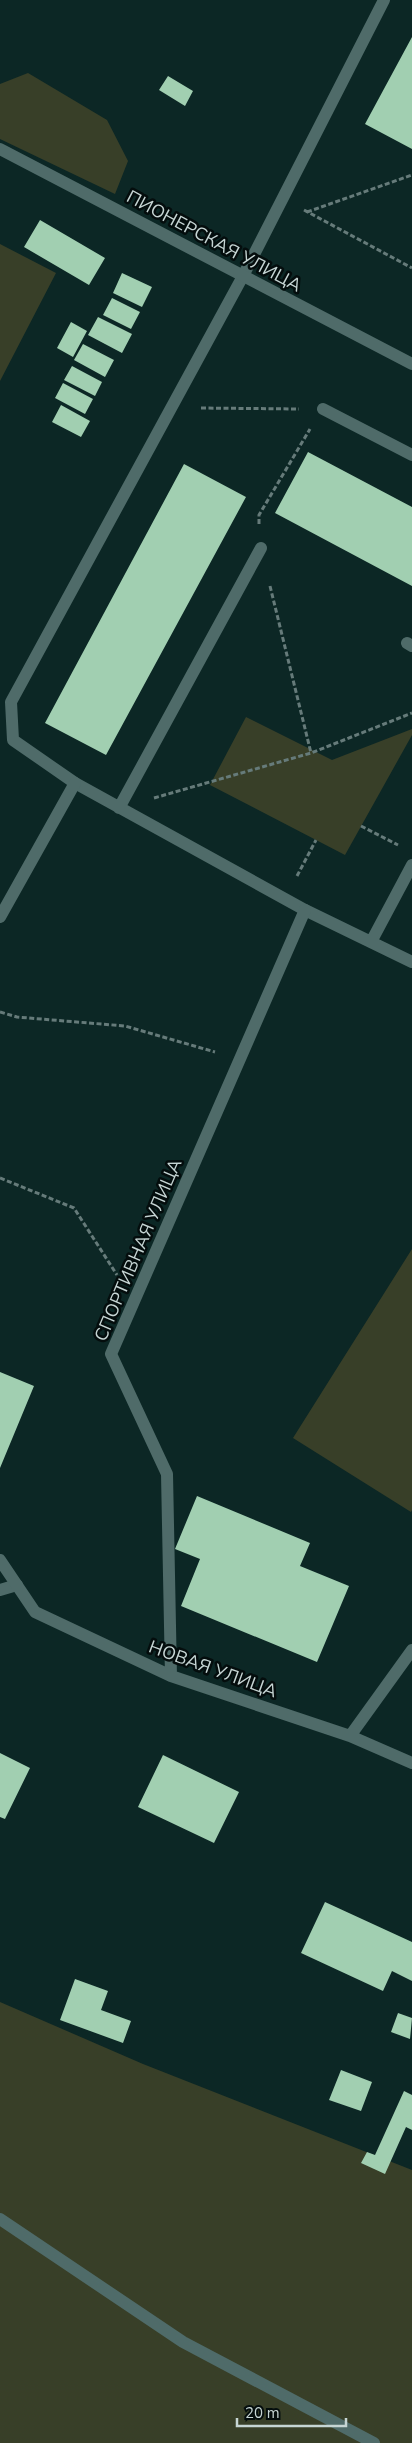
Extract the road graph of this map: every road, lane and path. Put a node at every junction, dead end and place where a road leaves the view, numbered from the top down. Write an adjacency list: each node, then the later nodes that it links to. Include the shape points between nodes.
1 (384, 0): 4 (street)
2 (0, 149): 7 (street, ПИОНЕРСКАЯ УЛИЦА)
3 (412, 175): 5 (path)
4 (284, 199): 5 (path); 7 (street)
5 (307, 212): 6 (path)
6 (412, 268)
7 (244, 276): 8 (street, ПИОНЕРСКАЯ УЛИЦА); 9 (street)
8 (412, 364)
9 (172, 407): 10 (path); 15 (street, via 11,702 13,740)
10 (322, 409): 11 (street); 12 (path, via 259,515)
11 (412, 456)
12 (261, 548): 14 (path); 16 (street)
13 (412, 713): 14 (path)
14 (311, 753): 16 (path)
15 (75, 783): 16 (street); 23 (street)
16 (120, 808): 21 (street)
17 (361, 826): 19 (path)
18 (316, 840): 21 (path)
19 (404, 848)
20 (412, 865): 24 (street)
21 (286, 899): 22 (street)
22 (306, 910): 24 (street); 27 (street, СПОРТИВНАЯ УЛИЦА)
23 (0, 917)
24 (371, 942): 25 (street)
25 (412, 962)
26 (0, 1012): 27 (path, via 17,1017 125,1026)
27 (240, 1059): 29 (street, СПОРТИВНАЯ УЛИЦА)
28 (0, 1178): 29 (path, via 74,1208)
29 (134, 1301): 34 (street, СПОРТИВНАЯ УЛИЦА, via 111,1354 167,1474)
30 (0, 1560): 31 (street, НОВАЯ УЛИЦА)
31 (17, 1585): 32 (street); 34 (street, НОВАЯ УЛИЦА, via 36,1612)
32 (0, 1590)
33 (412, 1650): 35 (street)
34 (171, 1676): 35 (street, НОВАЯ УЛИЦА)
35 (350, 1736): 36 (street, НОВАЯ УЛИЦА)
36 (412, 1763)
37 (0, 2219): 38 (street, via 183,2342)
38 (374, 2443)

